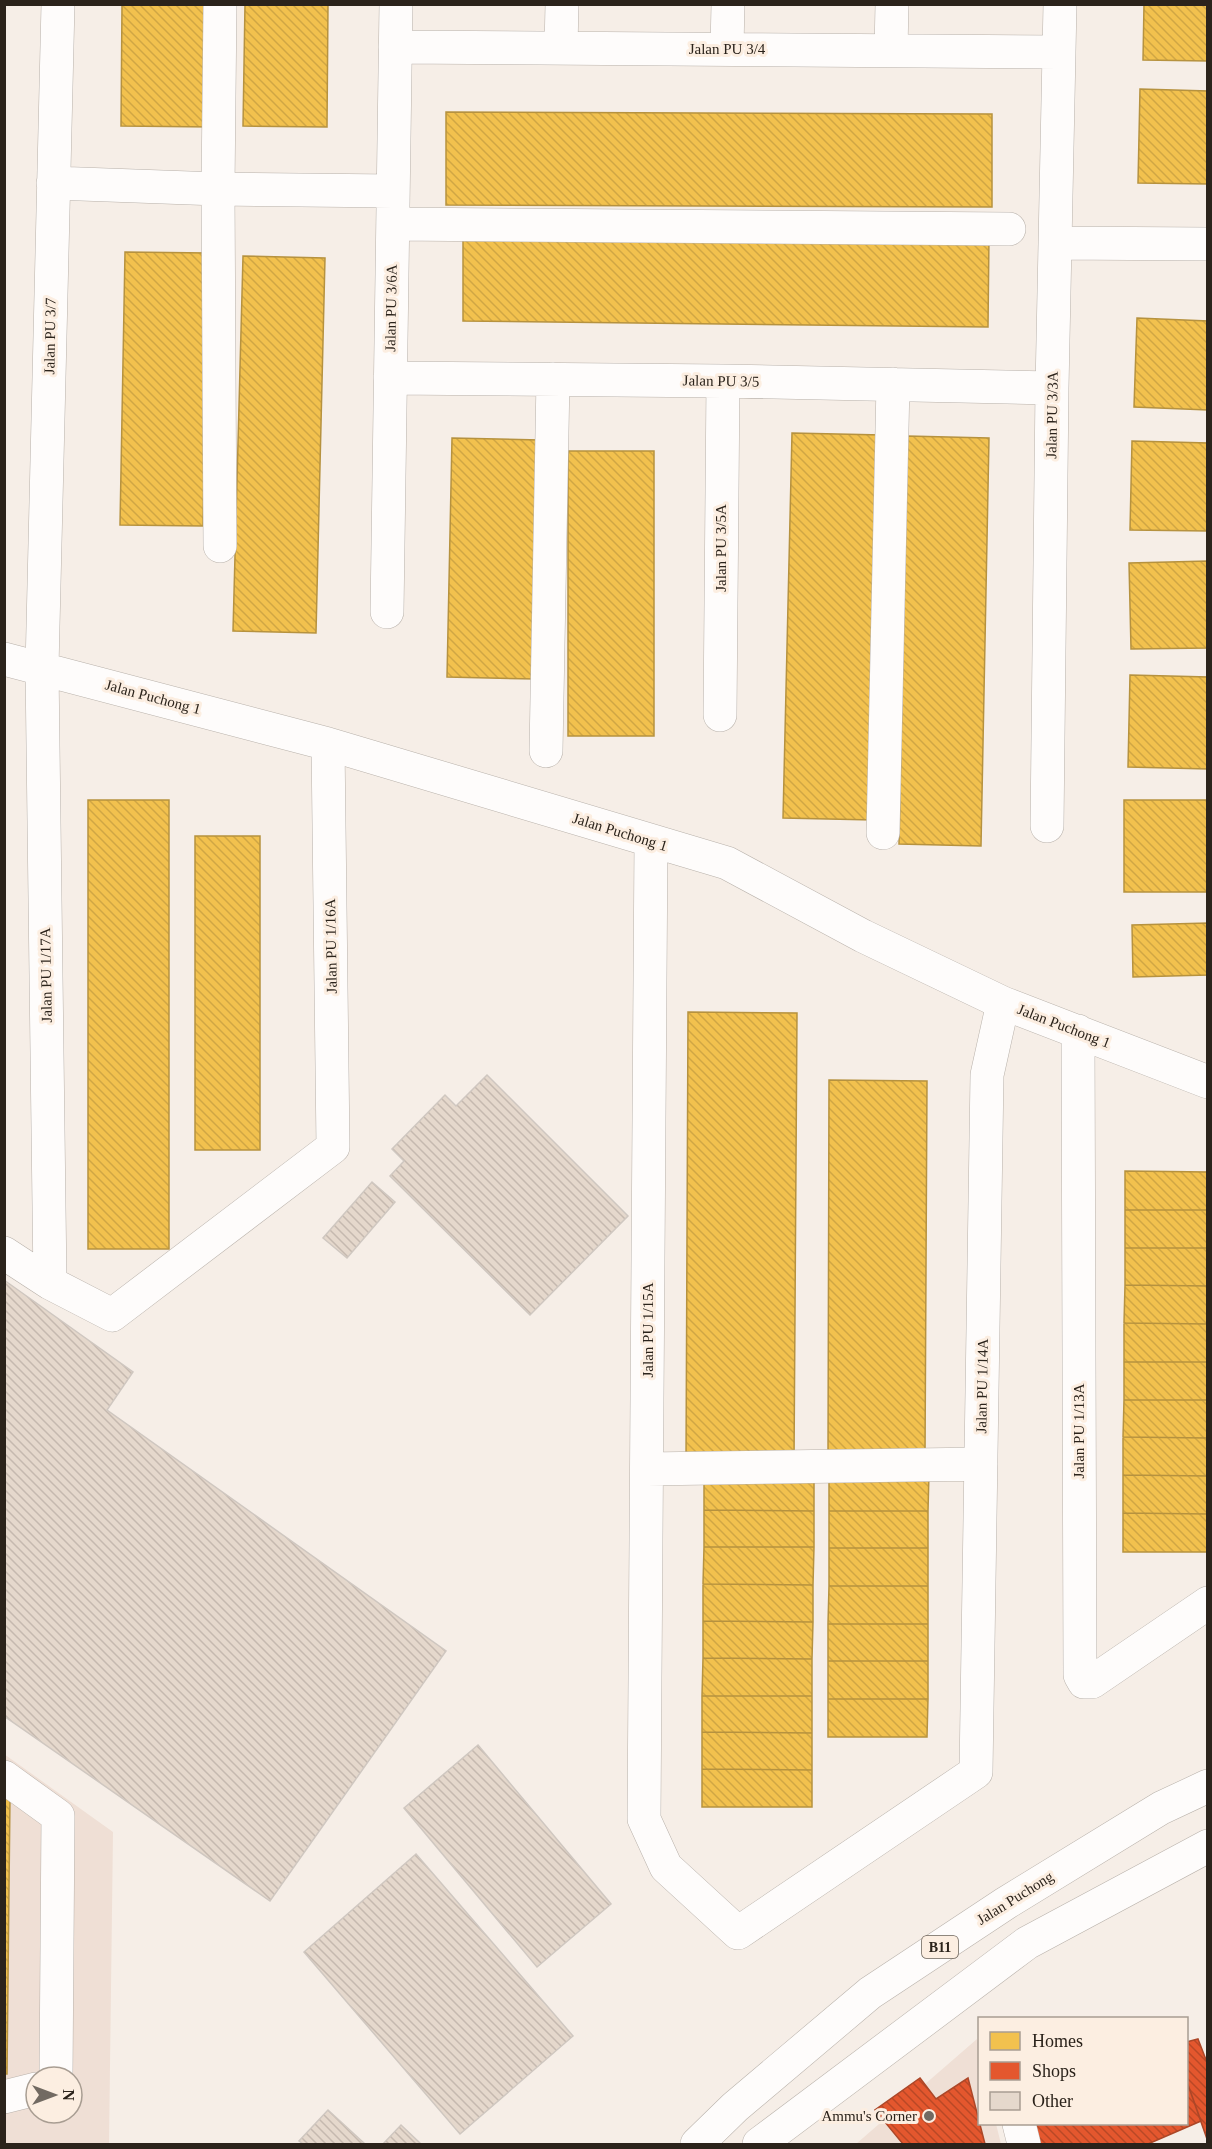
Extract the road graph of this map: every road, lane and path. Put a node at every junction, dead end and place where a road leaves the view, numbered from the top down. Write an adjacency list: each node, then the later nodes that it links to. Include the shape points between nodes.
1 (58, 4): 13 (street, Jalan PU 3/7)
2 (220, 4): 14 (street)
3 (396, 4): 8 (street, Jalan PU 3/6A)
4 (562, 4): 9 (street)
5 (728, 4): 10 (street)
6 (892, 4): 11 (street)
7 (1060, 4): 12 (street, Jalan PU 3/3A)
8 (395, 47): 9 (street, Jalan PU 3/4); 15 (street, Jalan PU 3/6A)
9 (561, 48): 10 (street, Jalan PU 3/4)
10 (727, 48): 11 (street, Jalan PU 3/4)
11 (891, 50): 12 (street, Jalan PU 3/4)
12 (1059, 51): 18 (street, Jalan PU 3/3A)
13 (53, 183): 14 (street); 28 (street, Jalan PU 3/7)
14 (218, 189): 15 (street); 25 (street)
15 (393, 191): 16 (street, Jalan PU 3/6A)
16 (393, 224): 17 (street); 20 (street, Jalan PU 3/6A)
17 (1009, 229)
18 (1055, 243): 19 (street); 24 (street, Jalan PU 3/3A)
19 (1208, 244)
20 (390, 378): 21 (street, Jalan PU 3/5); 26 (street, Jalan PU 3/6A)
21 (553, 379): 22 (street, Jalan PU 3/5); 31 (street)
22 (723, 381): 23 (street, Jalan PU 3/5); 29 (street, Jalan PU 3/5A)
23 (893, 384): 24 (street, Jalan PU 3/5); 33 (street)
24 (1052, 388): 32 (street, Jalan PU 3/3A)
25 (220, 546)
26 (387, 612)
27 (4, 659): 28 (street, Jalan Puchong 1)
28 (42, 668): 30 (street, Jalan Puchong 1); 39 (street, Jalan PU 1/17A)
29 (720, 715)
30 (328, 744): 34 (street, Jalan Puchong 1); 39 (street, Jalan PU 1/16A, via 333,1147 112,1315)
31 (546, 751)
32 (1047, 826)
33 (883, 833)
34 (651, 841): 35 (street, Jalan Puchong 1, via 727,864 863,936); 41 (street, Jalan PU 1/15A)
35 (1003, 1003): 36 (street, Jalan Puchong 1); 40 (street, Jalan PU 1/14A, via 987,1075)
36 (1078, 1031): 37 (street, Jalan Puchong 1); 42 (street, Jalan PU 1/13A, via 1080,1676 1084,1682 1092,1682)
37 (1208, 1082)
38 (4, 1253): 39 (street)
39 (50, 1283)
40 (981, 1464): 41 (street); 45 (street, Jalan PU 1/14A, via 976,1772 738,1933 666,1867)
41 (647, 1469): 45 (street, Jalan PU 1/15A)
42 (1208, 1603)
43 (4, 1777): 47 (street, via 58,1816)
44 (1208, 1786): 51 (street, Jalan Puchong / B11, via 1161,1808 870,1993 735,2107)
45 (644, 1819)
46 (1208, 1846): 52 (street, via 1027,1944)
47 (56, 2065)
48 (24, 2092): 49 (street)
49 (4, 2097)
50 (1019, 2125): 53 (street)
51 (697, 2145)
52 (759, 2145)
53 (1024, 2145)

